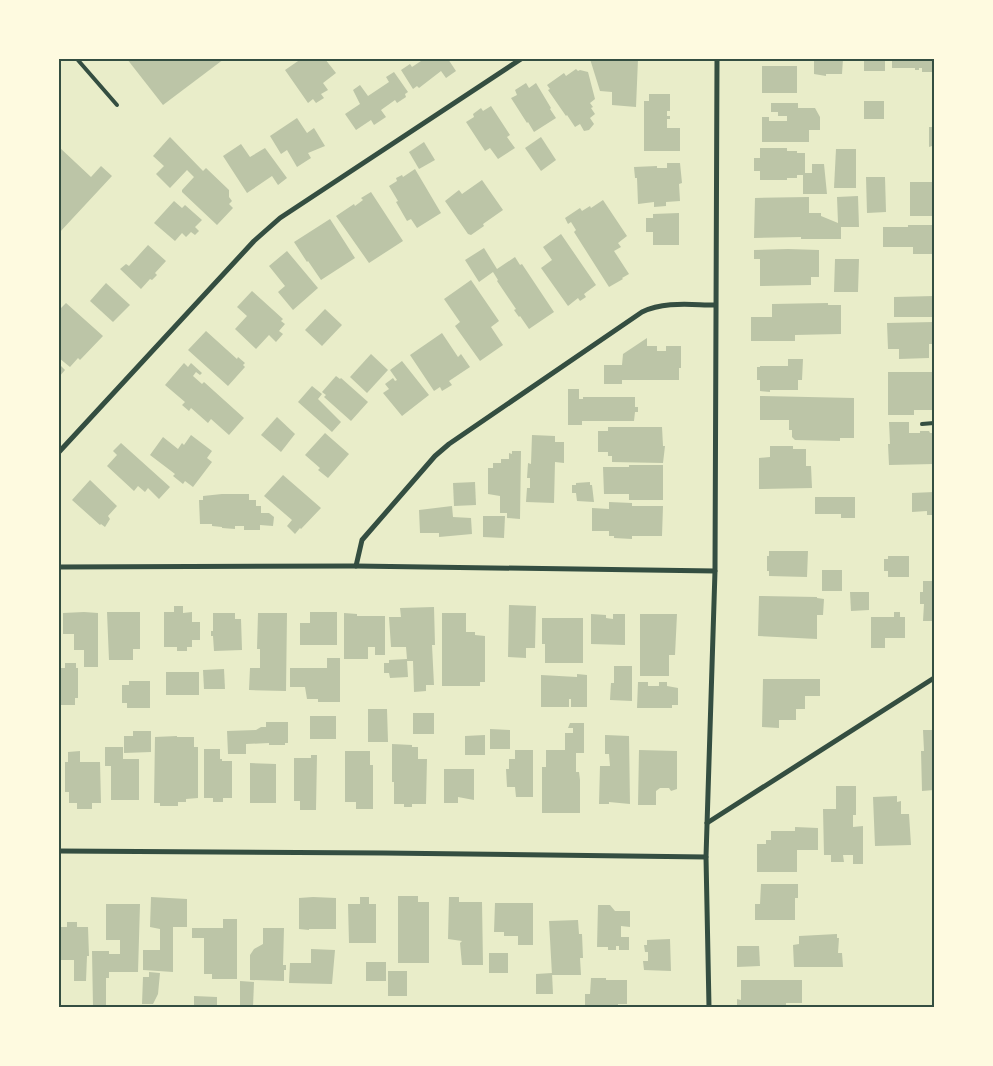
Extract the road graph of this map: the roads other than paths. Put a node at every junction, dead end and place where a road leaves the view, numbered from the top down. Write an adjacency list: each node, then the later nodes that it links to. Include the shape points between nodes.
1 (77, 59): 4 (lane)
2 (521, 59): 8 (street, via 280,218 254,240)
3 (717, 59): 5 (street)
4 (117, 105)
5 (715, 305): 9 (street, via 663,305 642,312 449,444 362,540); 11 (street)
6 (922, 424): 7 (lane)
7 (934, 424)
8 (59, 452)
9 (356, 566): 10 (street); 11 (street)
10 (59, 567)
11 (715, 571): 13 (street)
12 (934, 678): 13 (street)
13 (707, 823): 15 (street)
14 (59, 851): 15 (street)
15 (706, 858): 16 (street)
16 (709, 1007)

